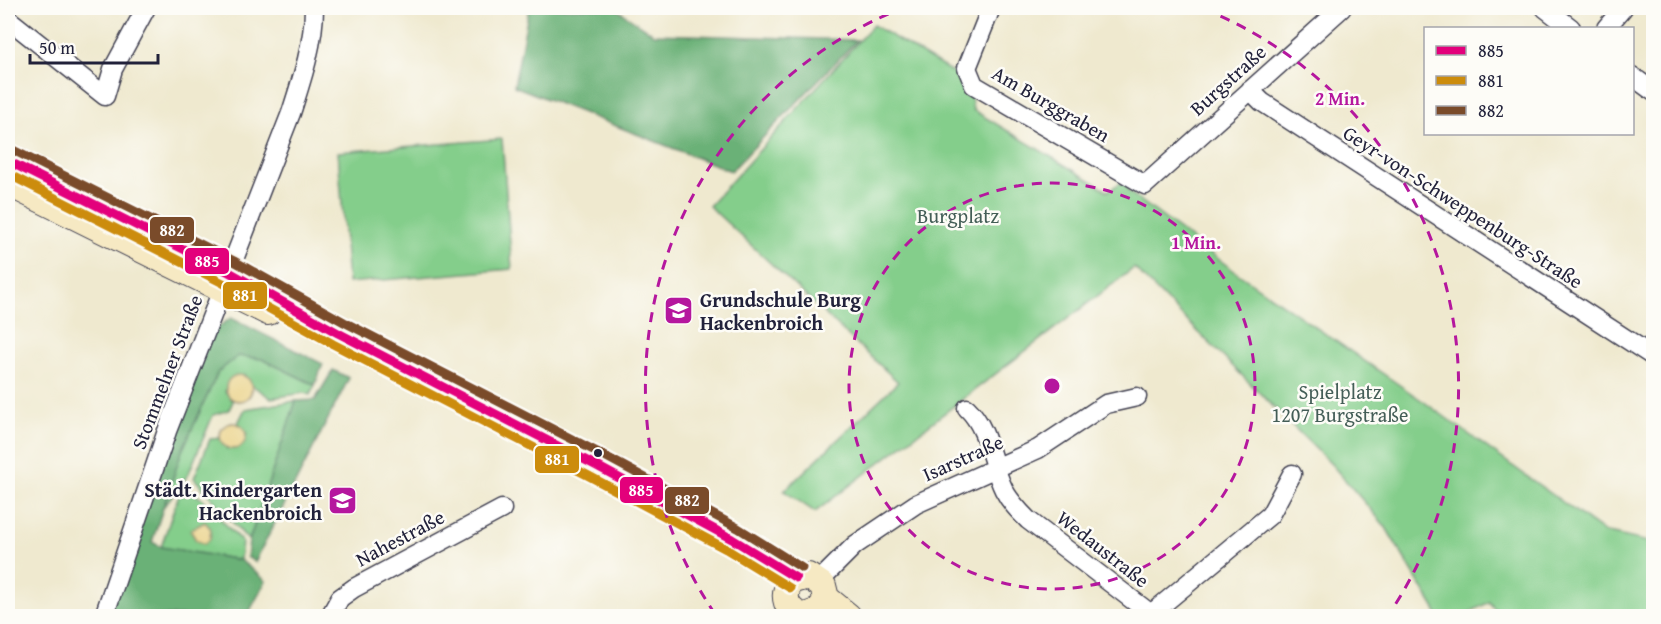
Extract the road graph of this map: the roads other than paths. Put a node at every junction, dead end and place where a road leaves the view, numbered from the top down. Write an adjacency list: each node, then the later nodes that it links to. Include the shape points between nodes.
1 (146, 8): 7 (street, via 113,69 105,96)
2 (314, 8): 16 (street, Stommelner Straße, via 306,62 291,113)
3 (991, 8): 15 (street, Am Burggraben, via 967,68 974,85)
4 (1342, 8): 11 (street, Burgstraße)
5 (1545, 8): 8 (street)
6 (1623, 8): 9 (street)
7 (8, 19)
8 (1570, 27)
9 (1607, 27)
10 (1634, 78): 12 (street)
11 (1250, 90): 15 (street, Burgstraße); 17 (street, Geyr-von-Schweppenburg-Straße, via 1282,116)
12 (1653, 92)
13 (8, 161): 16 (street)
14 (8, 183): 16 (street)
15 (1145, 185)
16 (226, 281): 23 (street, via 339,333 721,533); 24 (street, Stommelner Straße, via 167,431)
17 (1653, 357)
18 (1137, 397): 20 (street, Isarstraße, via 1106,404 1038,449)
19 (967, 408): 20 (street, Wedaustraße, via 978,421)
20 (995, 468): 21 (street, Wedaustraße, via 1013,506 1151,614 1270,515); 23 (street, Isarstraße, via 884,522 855,544)
21 (1292, 474)
22 (502, 509): 25 (street, Nahestraße, via 354,588 340,598)
23 (805, 604): 26 (street)
24 (104, 616)
25 (330, 616)
26 (848, 616)

